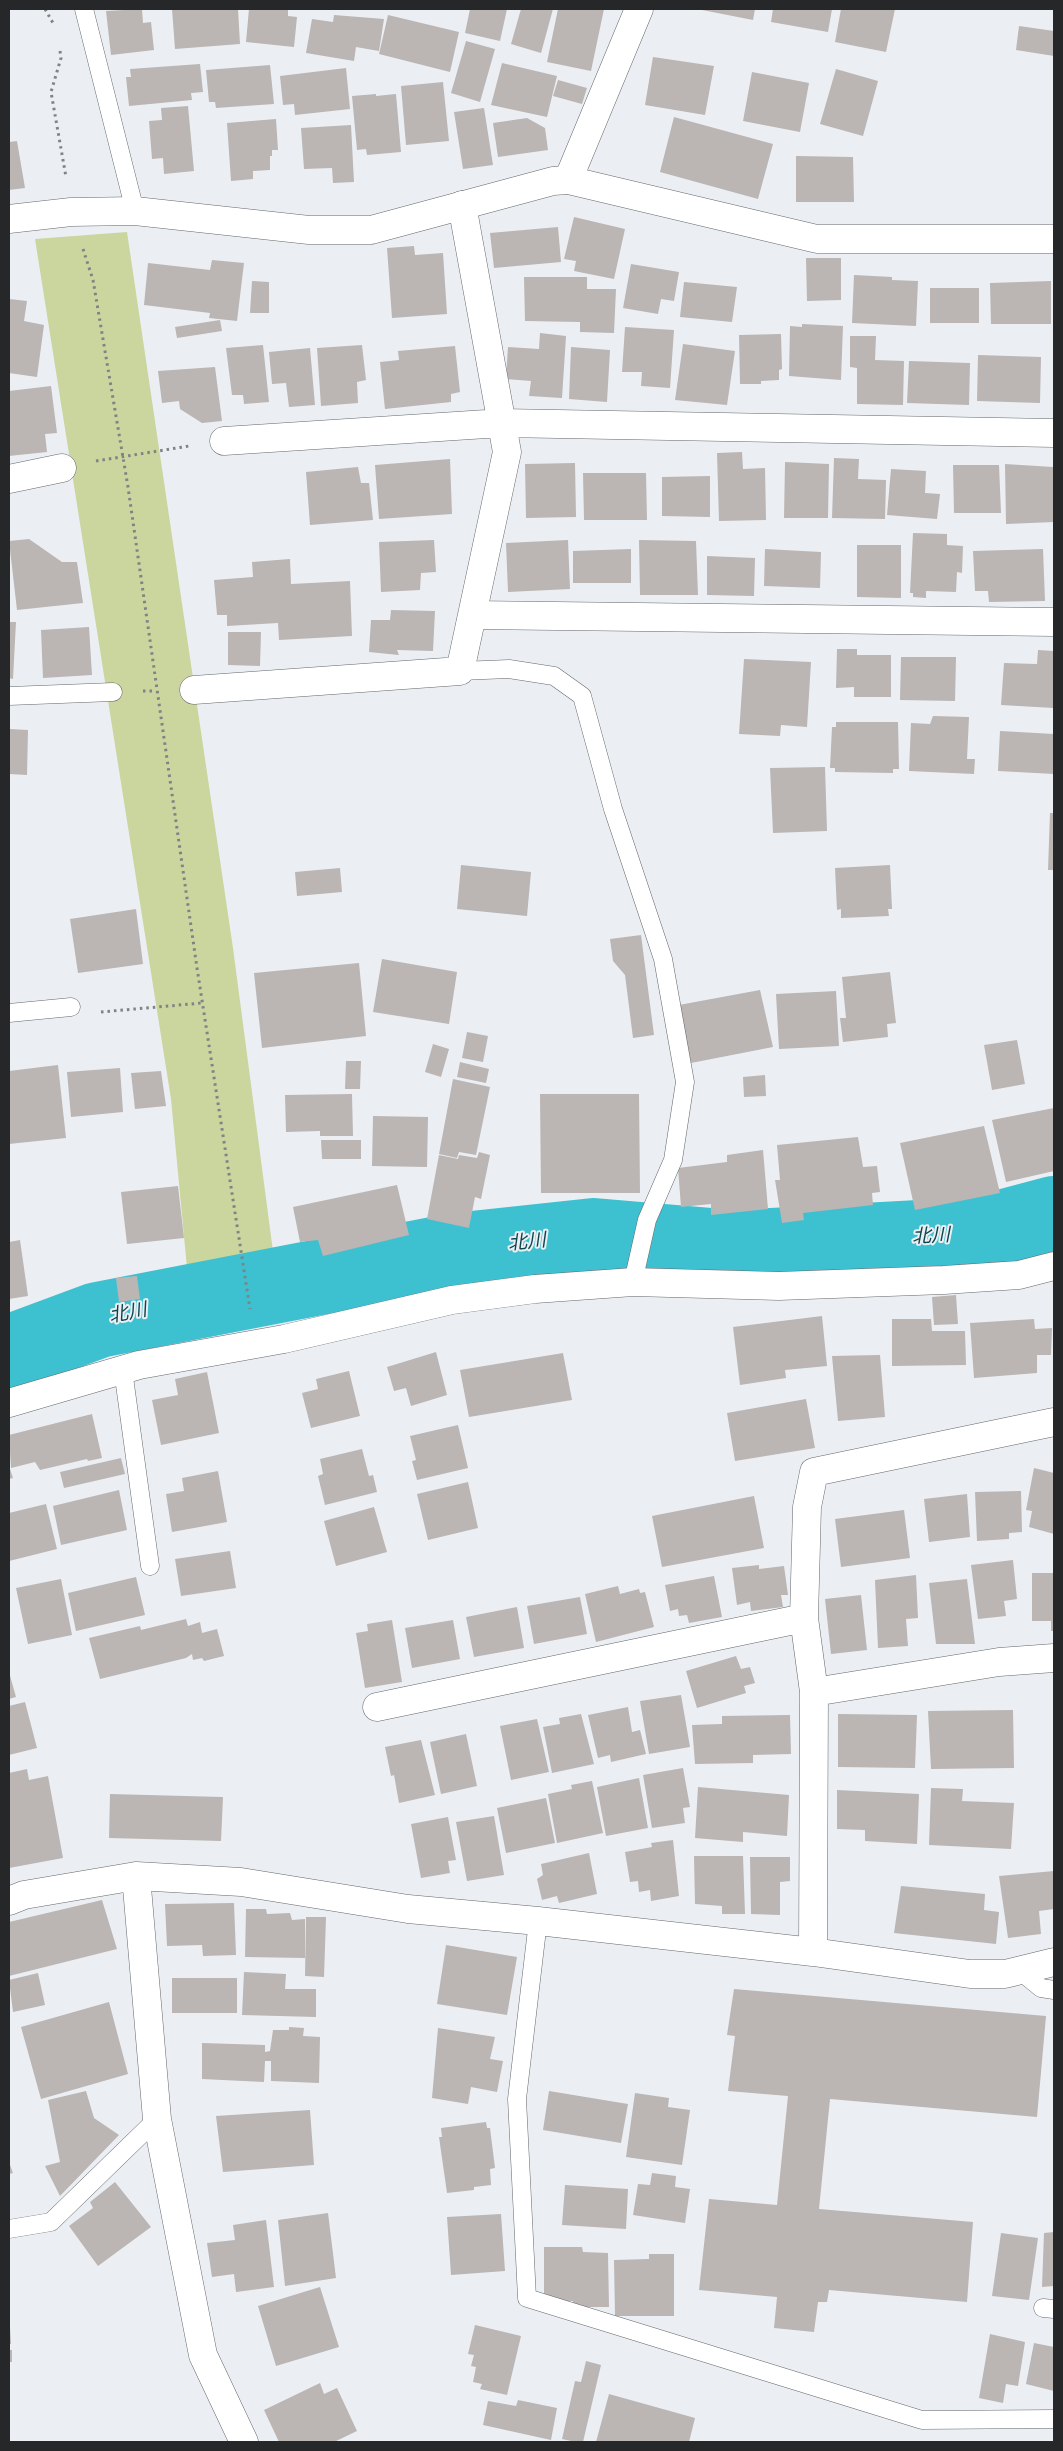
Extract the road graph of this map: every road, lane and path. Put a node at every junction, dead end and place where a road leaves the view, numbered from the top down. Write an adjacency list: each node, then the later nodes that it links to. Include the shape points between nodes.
1 (45, 9): 4 (path)
2 (84, 9): 8 (lane)
3 (639, 9): 6 (street)
4 (54, 24)
5 (59, 50): 9 (path, via 61,58 51,92)
6 (568, 180): 7 (street); 11 (street, via 817,239)
7 (462, 205): 8 (street, via 371,230 309,230); 12 (street)
8 (135, 211): 9 (street)
9 (72, 212): 10 (street); 15 (path, via 93,280)
10 (9, 219)
11 (1054, 239)
12 (502, 423): 13 (street); 14 (street); 18 (street, via 507,452)
13 (1054, 433)
14 (224, 441): 15 (path)
15 (122, 456): 16 (path); 22 (path)
16 (62, 468): 17 (street)
17 (9, 479)
18 (472, 615): 19 (street); 20 (street)
19 (1054, 622)
20 (460, 671): 21 (street); 29 (lane, via 509,669 554,676 582,696 613,809 663,959 685,1082 673,1160 647,1220)
21 (194, 690): 22 (path)
22 (156, 691): 23 (path); 25 (path)
23 (113, 692): 24 (lane)
24 (9, 696)
25 (202, 1003): 26 (path, via 85,1013); 30 (path)
26 (71, 1007): 27 (lane)
27 (9, 1013)
28 (1054, 1266): 29 (street, via 1020,1274 779,1286)
29 (634, 1278): 30 (street, via 452,1300)
30 (255, 1344): 31 (street)
31 (123, 1370): 32 (street); 34 (lane)
32 (9, 1403)
33 (1054, 1422): 35 (street, via 814,1472 807,1507)
34 (150, 1566)
35 (804, 1618): 37 (street); 38 (street)
36 (1054, 1658): 37 (street, via 999,1662)
37 (814, 1692): 42 (street)
38 (377, 1707)
39 (136, 1876): 40 (street, via 24,1895); 41 (street, via 241,1882 408,1909); 46 (street)
40 (9, 1901)
41 (538, 1921): 42 (street); 48 (lane, via 517,2099 527,2298 922,2420)
42 (813, 1952): 44 (street, via 970,1974 1005,1974)
43 (1054, 1962): 44 (street)
44 (1019, 1970): 45 (lane, via 1041,1988)
45 (1054, 1990)
46 (157, 2119): 47 (lane, via 51,2222); 49 (street, via 203,2355)
47 (9, 2229)
48 (1054, 2420)
49 (244, 2442)

